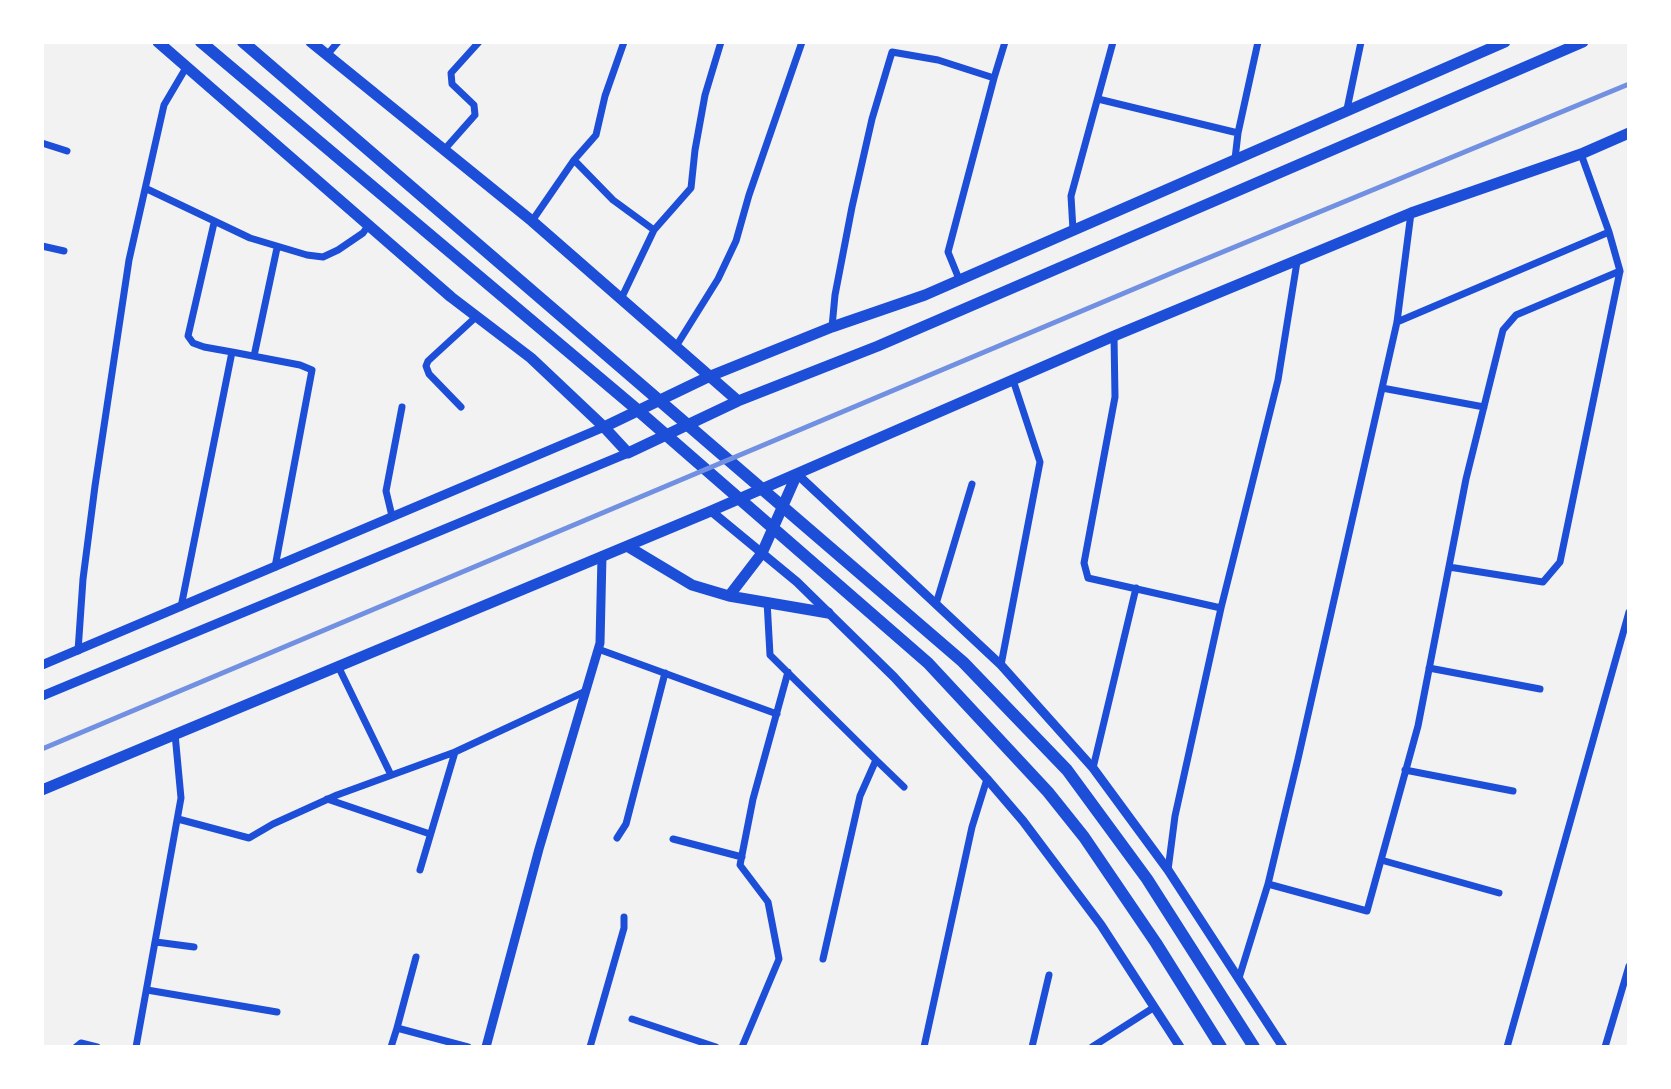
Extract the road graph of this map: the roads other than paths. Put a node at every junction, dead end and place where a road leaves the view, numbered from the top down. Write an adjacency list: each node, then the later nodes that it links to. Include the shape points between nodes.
1 (158, 42): 17 (main road)
2 (201, 42): 136 (highway, via 928,663 1084,837)
3 (243, 42): 137 (highway, via 963,662 1067,770 1147,879)
4 (311, 42): 16 (main road)
5 (338, 42): 16 (street)
6 (479, 42): 24 (street, via 451,73 452,84 474,105 475,115)
7 (624, 42): 28 (street, via 596,135)
8 (721, 42): 34 (street, via 705,95 691,188)
9 (802, 42): 48 (street, via 736,241)
10 (1005, 42): 18 (street)
11 (1113, 42): 19 (street)
12 (1258, 42): 21 (street)
13 (1361, 42): 20 (street)
14 (1505, 42): 20 (main road)
15 (1583, 42): 54 (main road, via 878,346)
16 (327, 55): 24 (main road)
17 (187, 65): 29 (street, via 164,105); 33 (main road)
18 (994, 78): 42 (street, via 948,252); 46 (street, via 892,52 852,207)
19 (1098, 99): 21 (street); 35 (street, via 1071,196)
20 (1347, 109): 27 (main road)
21 (1238, 133): 27 (street)
22 (1629, 133): 26 (main road)
23 (42, 143): 25 (street)
24 (444, 150): 31 (main road)
25 (67, 151)
26 (1581, 154): 30 (main road); 36 (street)
27 (1235, 159): 35 (main road)
28 (574, 160): 31 (street); 34 (street, via 613,200)
29 (147, 189): 32 (street); 78 (street, via 118,321)
30 (1411, 213): 40 (main road); 45 (street)
31 (532, 221): 43 (main road)
32 (214, 223): 38 (street); 49 (street, via 188,336 204,347)
33 (368, 226): 38 (street, via 323,257); 44 (main road)
34 (654, 230): 43 (street)
35 (1073, 230): 42 (main road)
36 (1609, 232): 41 (street); 45 (street)
37 (42, 246): 39 (street)
38 (277, 248): 50 (street)
39 (64, 251)
40 (1297, 262): 47 (main road); 74 (street, via 1278,380)
41 (1620, 271): 57 (street, via 1516,315 1503,330); 68 (street, via 1560,562 1543,582)
42 (959, 279): 46 (main road)
43 (620, 299): 48 (main road)
44 (477, 316): 56 (street, via 426,366); 58 (main road)
45 (1397, 322): 53 (street)
46 (832, 327): 51 (main road)
47 (1114, 336): 52 (main road); 69 (street, via 1115,397 1084,563 1088,578)
48 (675, 348): 51 (main road)
49 (232, 352): 50 (street); 73 (street)
50 (254, 356): 67 (street, via 312,370)
51 (708, 377): 54 (main road); 58 (main road)
52 (1013, 380): 60 (main road); 81 (street, via 1040,462)
53 (1382, 388): 57 (street); 108 (street)
54 (738, 401): 59 (main road)
55 (402, 407): 63 (street, via 386,491)
56 (461, 407)
57 (1484, 407): 68 (street)
58 (604, 427): 59 (main road); 63 (street)
59 (628, 453): 87 (street)
60 (797, 474): 62 (main road); 65 (main road); 72 (street)
61 (972, 484): 72 (street)
62 (711, 511): 64 (main road); 65 (street)
63 (392, 516): 67 (street)
64 (627, 546): 66 (main road); 70 (main road, via 692,585)
65 (762, 553): 70 (main road); 76 (street)
66 (602, 556): 77 (street); 80 (main road)
67 (275, 567): 73 (street)
68 (1449, 567): 82 (street)
69 (1136, 588): 74 (street); 92 (street)
70 (729, 596): 71 (main road)
71 (767, 601): 76 (main road); 83 (street, via 770,655)
72 (936, 604): 81 (street)
73 (181, 607): 78 (street)
74 (1221, 608): 107 (street)
75 (1629, 612): 139 (street)
76 (828, 613): 95 (street)
77 (598, 649): 84 (street); 86 (street)
78 (78, 651): 79 (street)
79 (42, 665)
80 (338, 665): 89 (main road); 94 (street)
81 (1001, 665): 92 (street)
82 (1429, 668): 85 (street); 93 (street)
83 (788, 672): 88 (street); 91 (street)
84 (665, 673): 88 (street); 102 (street, via 626,824)
85 (1540, 689)
86 (586, 691): 90 (street); 128 (street)
87 (42, 696)
88 (777, 714): 104 (street)
89 (175, 733): 97 (main road); 100 (street)
90 (455, 752): 94 (street); 101 (street)
91 (876, 760): 96 (street); 114 (street, via 860,796)
92 (1093, 768): 107 (street)
93 (1405, 770): 98 (street); 105 (street)
94 (391, 775): 99 (street)
95 (987, 779): 119 (street, via 1101,925); 132 (street)
96 (904, 787)
97 (42, 790)
98 (1513, 791)
99 (327, 799): 100 (street, via 249,838); 101 (street)
100 (178, 819): 111 (street)
101 (430, 834): 106 (street)
102 (617, 838)
103 (673, 839): 104 (street)
104 (742, 857): 131 (street, via 740,865 768,902 779,959)
105 (1381, 860): 108 (street, via 1367,911); 109 (street)
106 (420, 870)
107 (1168, 870): 117 (street)
108 (1268, 884): 117 (street)
109 (1499, 893)
110 (624, 917): 129 (street)
111 (156, 942): 112 (street); 118 (street)
112 (194, 947)
113 (416, 957): 122 (street)
114 (823, 959)
115 (1629, 966): 140 (street)
116 (1049, 975): 133 (street)
117 (1239, 978): 138 (street)
118 (147, 990): 120 (street); 125 (street)
119 (1153, 1008): 134 (street); 135 (street)
120 (277, 1012)
121 (632, 1019): 130 (street)
122 (397, 1028): 126 (street); 127 (street)
123 (76, 1047): 124 (street)
124 (97, 1047)
125 (136, 1047)
126 (391, 1047)
127 (468, 1047)
128 (486, 1047)
129 (590, 1047)
130 (716, 1047)
131 (742, 1047)
132 (924, 1047)
133 (1032, 1047)
134 (1092, 1047)
135 (1180, 1047)
136 (1221, 1047)
137 (1254, 1047)
138 (1283, 1047)
139 (1507, 1047)
140 (1605, 1047)

